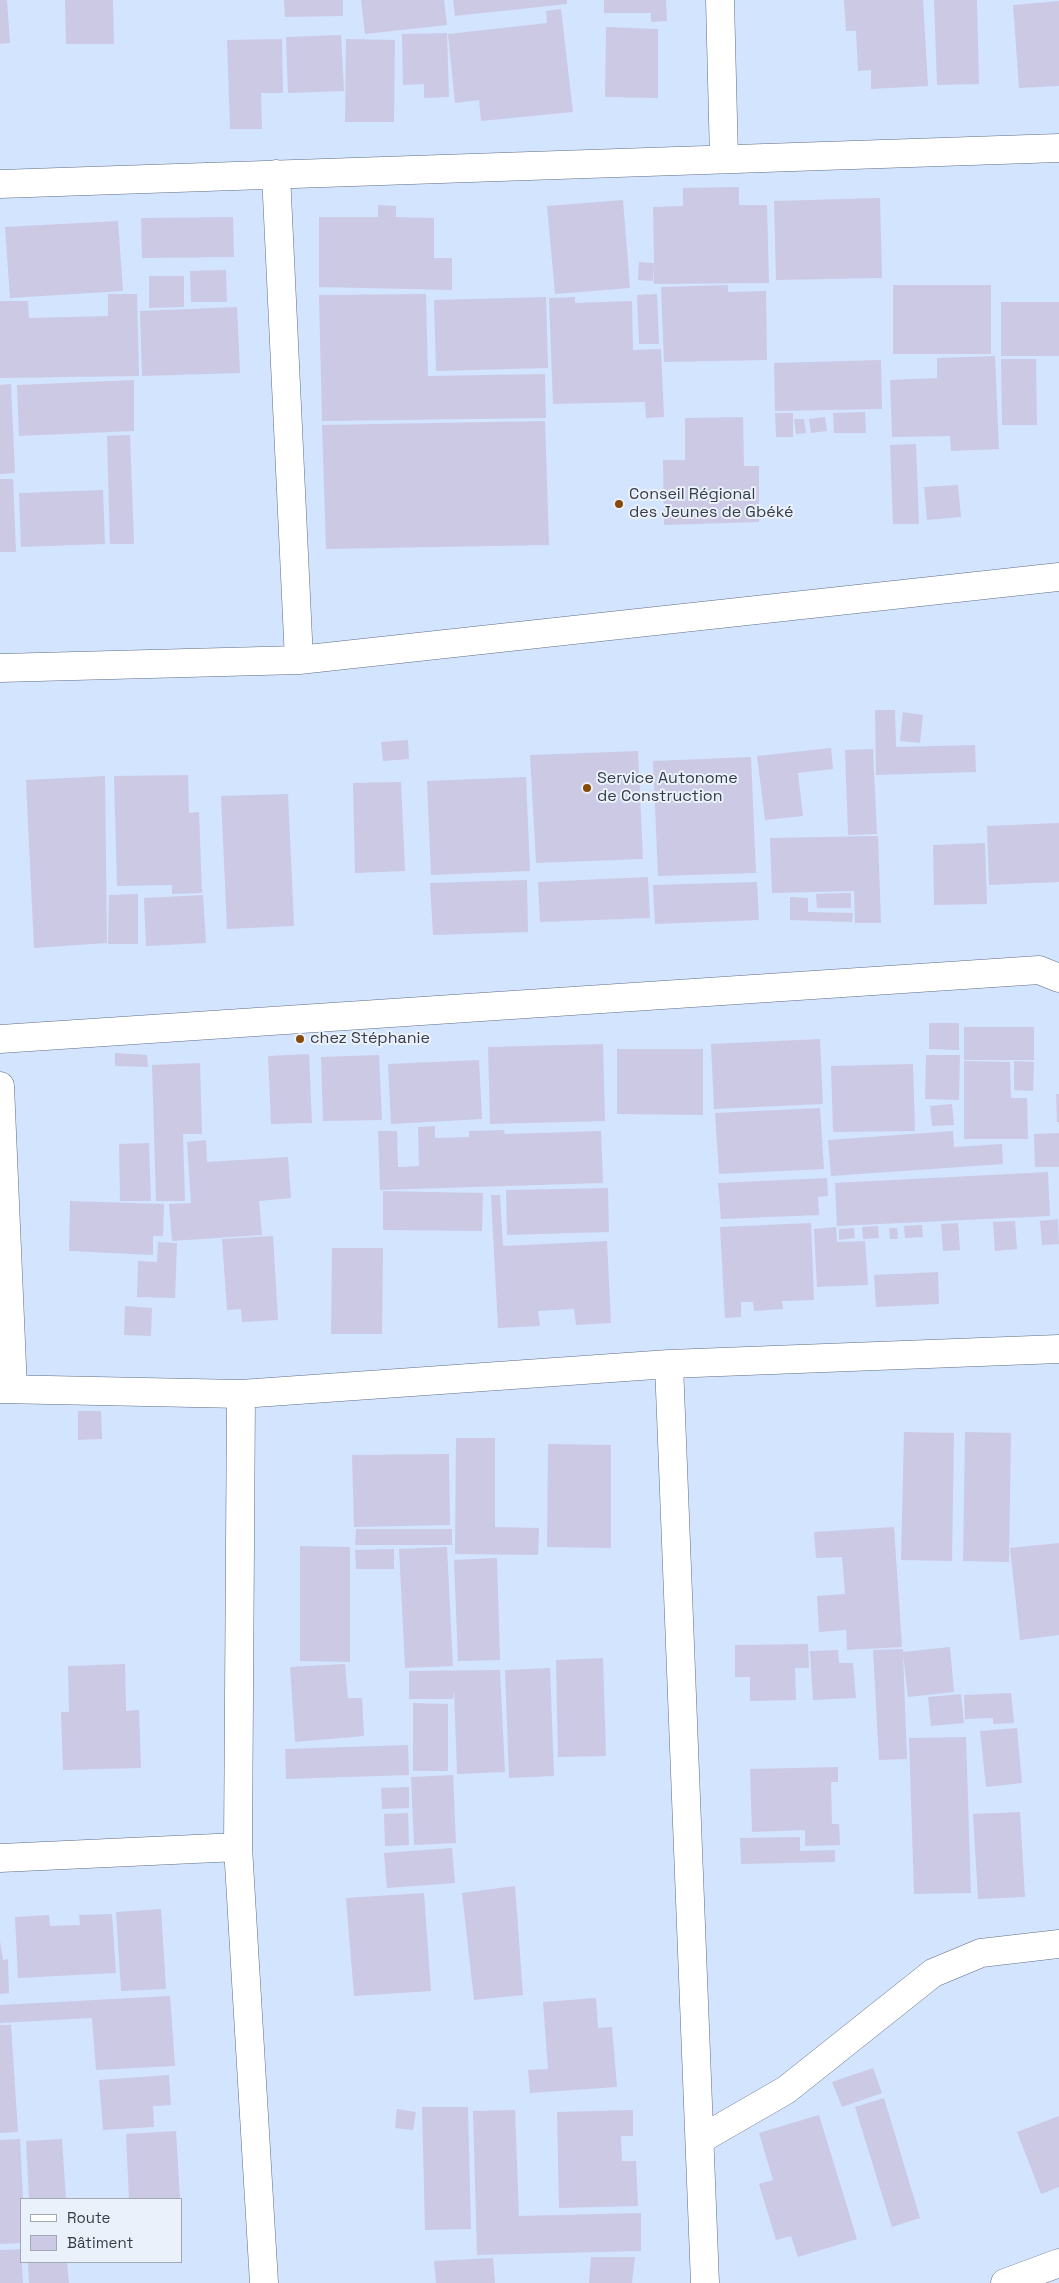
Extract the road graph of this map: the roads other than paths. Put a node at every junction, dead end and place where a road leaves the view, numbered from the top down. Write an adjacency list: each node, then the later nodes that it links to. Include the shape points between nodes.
1 (720, 0): 3 (street)
2 (1059, 148): 3 (street)
3 (724, 159): 4 (street)
4 (276, 174): 5 (street); 7 (street)
5 (0, 184)
6 (1059, 577): 7 (street)
7 (300, 660): 8 (street)
8 (0, 668)
9 (1059, 978): 10 (street, via 1039,970)
10 (0, 1039)
11 (0, 1086): 14 (street)
12 (1059, 1349): 13 (street)
13 (669, 1364): 15 (street); 19 (street)
14 (6, 1389): 15 (street)
15 (241, 1394): 16 (street)
16 (238, 1847): 17 (street); 21 (street)
17 (0, 1858)
18 (1059, 1944): 19 (street, via 981,1953 933,1973 786,2090)
19 (701, 2139): 22 (street)
20 (1059, 2263): 23 (street)
21 (264, 2283)
22 (705, 2283)
23 (1005, 2283)

